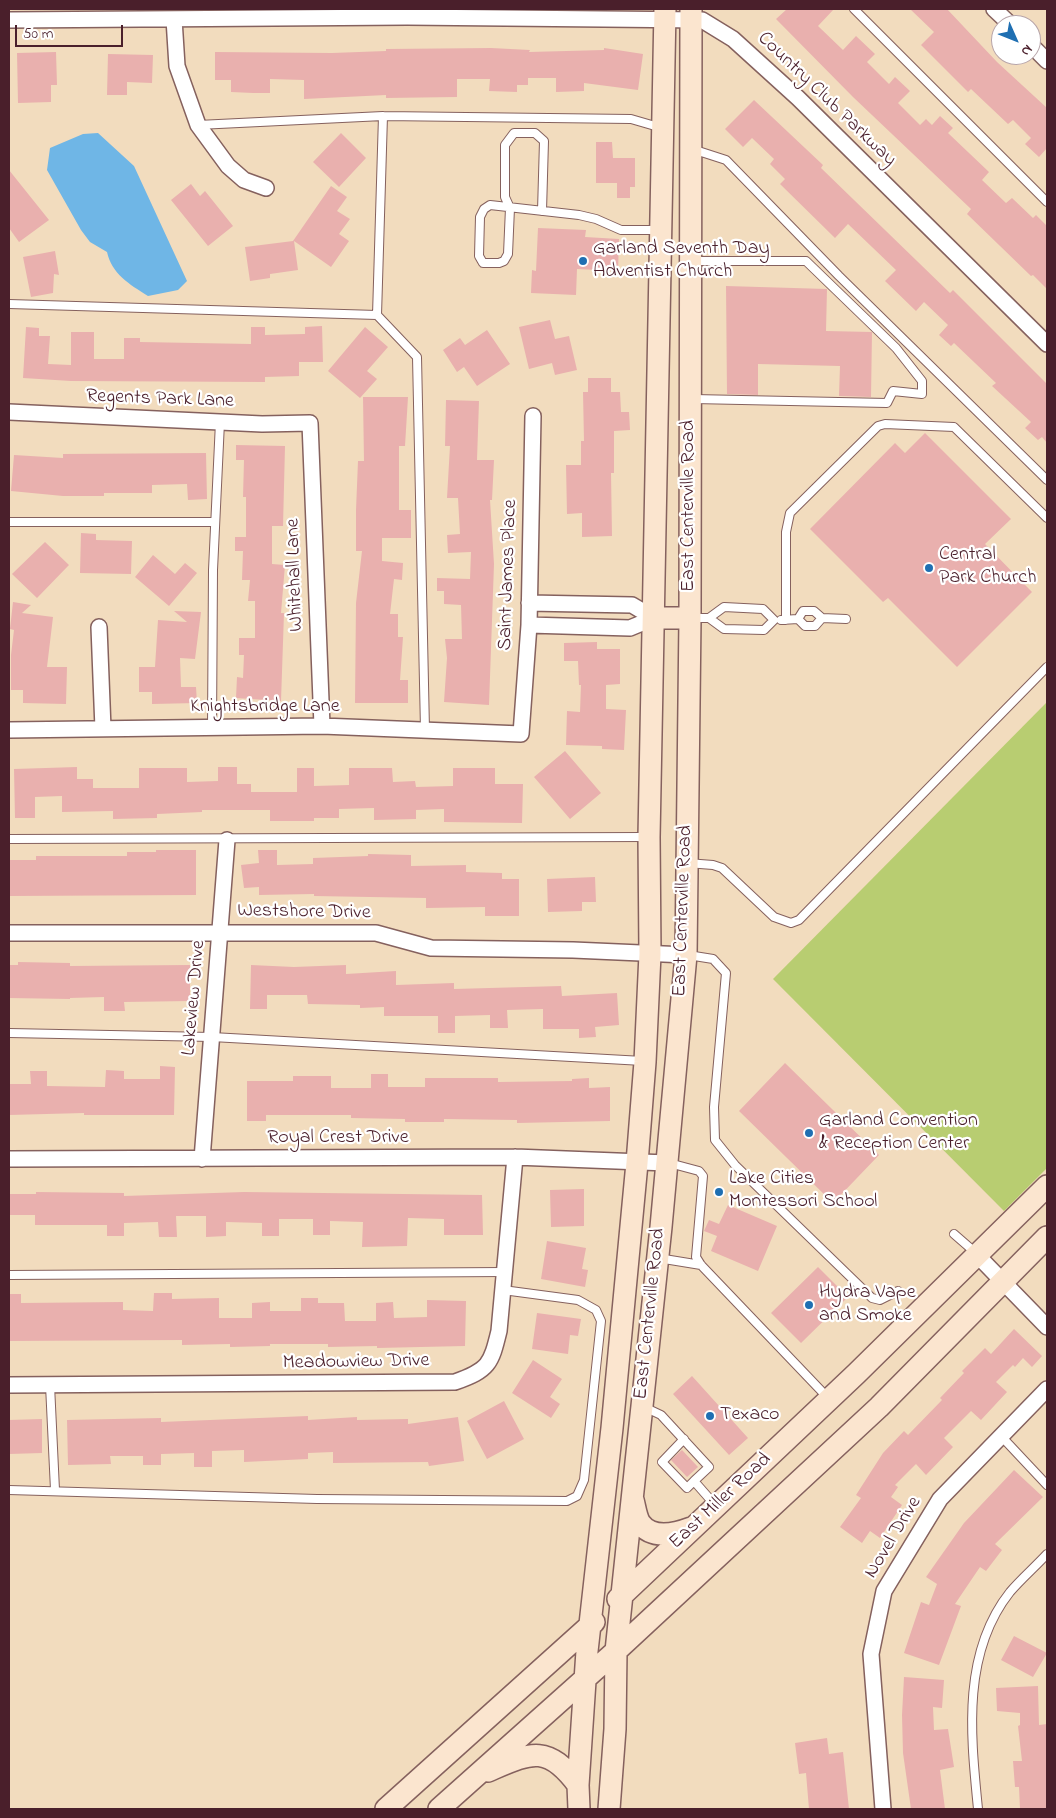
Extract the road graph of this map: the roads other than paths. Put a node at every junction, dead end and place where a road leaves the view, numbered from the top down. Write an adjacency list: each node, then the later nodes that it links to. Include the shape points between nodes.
1 (854, 9): 11 (lane)
2 (691, 14): 3 (street, Country Club Parkway); 9 (main road, East Centerville Road); 19 (street, Country Club Parkway, via 733,39 798,98)
3 (665, 15): 4 (street, Country Club Parkway); 8 (main road, East Centerville Road)
4 (174, 18): 5 (street, Country Club Parkway); 7 (street, via 177,66)
5 (9, 20)
6 (383, 116): 7 (lane); 8 (lane, via 631,119); 18 (lane)
7 (198, 125): 10 (street, via 228,166 244,180)
8 (664, 128): 14 (main road, East Centerville Road)
9 (690, 148): 15 (main road, East Centerville Road); 26 (lane, via 726,160)
10 (266, 188)
11 (1047, 202)
12 (510, 208): 12 (lane, via 490,205 484,209 480,217 479,256 483,262 499,263 508,254); 13 (lane); 13 (lane, via 504,197 505,145 514,134 535,133 544,142)
13 (542, 211): 14 (lane, via 579,214 621,230)
14 (662, 230): 15 (main road); 21 (main road, East Centerville Road)
15 (690, 230): 16 (main road, East Centerville Road)
16 (690, 261): 20 (main road, East Centerville Road); 20 (lane, via 806,261 896,348 922,381 922,394 893,391 887,403)
17 (9, 304): 18 (lane)
18 (377, 315): 45 (lane, via 417,357)
19 (1047, 344)
20 (690, 399): 21 (main road); 32 (main road, East Centerville Road)
21 (658, 400): 31 (main road, East Centerville Road)
22 (9, 412): 24 (street, Regents Park Lane)
23 (533, 416): 30 (street, Saint James Place)
24 (220, 422): 25 (street, Regents Park Lane); 29 (lane)
25 (310, 423): 41 (street, Whitehall Lane)
26 (1047, 480)
27 (1047, 518): 37 (lane, via 954,427 878,426 790,513 786,532)
28 (9, 522): 29 (lane)
29 (215, 522): 42 (lane)
30 (529, 604): 31 (street, via 632,604); 38 (street, Saint James Place)
31 (654, 618): 32 (main road); 38 (street, via 630,628); 47 (main road, East Centerville Road)
32 (700, 618): 36 (lane, via 724,629 764,630); 36 (lane, via 724,607 763,609); 50 (main road, East Centerville Road)
33 (822, 618): 34 (lane, via 815,626 805,626); 34 (lane, via 814,611 803,611); 35 (lane)
34 (798, 619): 37 (lane)
35 (846, 619)
36 (774, 620): 37 (lane)
37 (786, 620)
38 (529, 624): 46 (street, Saint James Place)
39 (99, 626): 43 (street)
40 (1047, 667): 50 (lane, via 799,920 791,923 774,917 722,868)
41 (322, 726): 42 (street, Knightsbridge Lane); 45 (street, Knightsbridge Lane)
42 (212, 728): 43 (street, Knightsbridge Lane)
43 (103, 729): 44 (street, Knightsbridge Lane)
44 (9, 730)
45 (426, 730): 46 (street, Knightsbridge Lane)
46 (521, 734)
47 (649, 837): 49 (lane); 53 (main road, East Centerville Road)
48 (9, 839): 49 (lane)
49 (227, 840): 51 (street, Lakeview Drive)
50 (687, 863): 54 (main road, East Centerville Road)
51 (220, 932): 52 (street, Westshore Drive); 53 (street, Westshore Drive, via 376,933 431,948); 56 (street, Lakeview Drive)
52 (9, 933)
53 (650, 954): 54 (street, Westshore Drive); 57 (main road, East Centerville Road)
54 (686, 955): 62 (main road, East Centerville Road); 73 (lane, via 713,959 726,974 714,1107 715,1140 735,1165 872,1298 880,1300)
55 (9, 1033): 56 (lane)
56 (212, 1037): 57 (lane); 60 (street, Lakeview Drive)
57 (645, 1062): 61 (main road, East Centerville Road)
58 (515, 1157): 60 (street, Royal Crest Drive); 61 (street, Royal Crest Drive); 69 (street, Meadowview Drive)
59 (9, 1159): 60 (street, Royal Crest Drive)
60 (202, 1159)
61 (637, 1163): 62 (street, Royal Crest Drive); 79 (main road, East Centerville Road)
62 (667, 1163): 67 (main road, East Centerville Road); 68 (lane, via 699,1171 703,1176 696,1256)
63 (1047, 1186): 66 (main road, East Miller Road)
64 (954, 1234): 66 (lane)
65 (1047, 1237): 71 (main road, East Miller Road)
66 (978, 1256): 71 (street); 78 (main road, East Miller Road)
67 (657, 1258): 68 (lane); 80 (main road, East Centerville Road)
68 (701, 1265): 78 (lane)
69 (505, 1272): 70 (lane); 72 (street, Meadowview Drive)
70 (9, 1275)
71 (1003, 1281): 74 (street); 93 (main road, East Miller Road, via 878,1407)
72 (503, 1290): 76 (street, Meadowview Drive, via 500,1330 493,1356 478,1374 455,1382); 86 (lane, via 578,1300 596,1310 601,1320 584,1480 577,1496 567,1501 317,1499)
73 (898, 1290)
74 (1047, 1327)
75 (9, 1385): 76 (street, Meadowview Drive)
76 (50, 1385): 86 (lane)
77 (1047, 1390): 81 (street, Novel Drive)
78 (830, 1399): 88 (main road, East Miller Road)
79 (614, 1404): 80 (main road); 92 (main road, East Centerville Road)
80 (641, 1406): 82 (lane, via 661,1416); 87 (main road, East Centerville Road)
81 (1001, 1436): 84 (lane); 101 (street, Novel Drive, via 940,1499 884,1591 871,1654)
82 (684, 1440): 83 (lane, via 709,1467); 83 (lane, via 662,1462 687,1488)
83 (694, 1481): 88 (lane)
84 (1047, 1485)
85 (9, 1490): 86 (lane)
86 (55, 1490)
87 (632, 1498): 89 (main road, via 639,1522 647,1530 673,1534); 91 (main road, East Centerville Road)
88 (716, 1506): 89 (main road, East Miller Road)
89 (694, 1528): 91 (main road, East Miller Road)
90 (1047, 1554): 102 (lane, via 1010,1592 993,1620 979,1654 974,1682 972,1743)
91 (622, 1595): 92 (main road, East Miller Road); 93 (main road, East Centerville Road)
92 (589, 1626): 94 (main road, East Centerville Road); 97 (main road, East Miller Road)
93 (616, 1651): 94 (main road, East Miller Road); 100 (main road, East Centerville Road)
94 (585, 1677): 95 (main road, East Miller Road); 96 (main road, East Centerville Road)
95 (471, 1778): 96 (main road, via 524,1756 540,1755 555,1760); 98 (main road, East Miller Road)
96 (578, 1785): 99 (main road, East Centerville Road)
97 (386, 1809)
98 (439, 1809)
99 (579, 1809)
100 (609, 1809)
101 (883, 1809)
102 (978, 1809)

